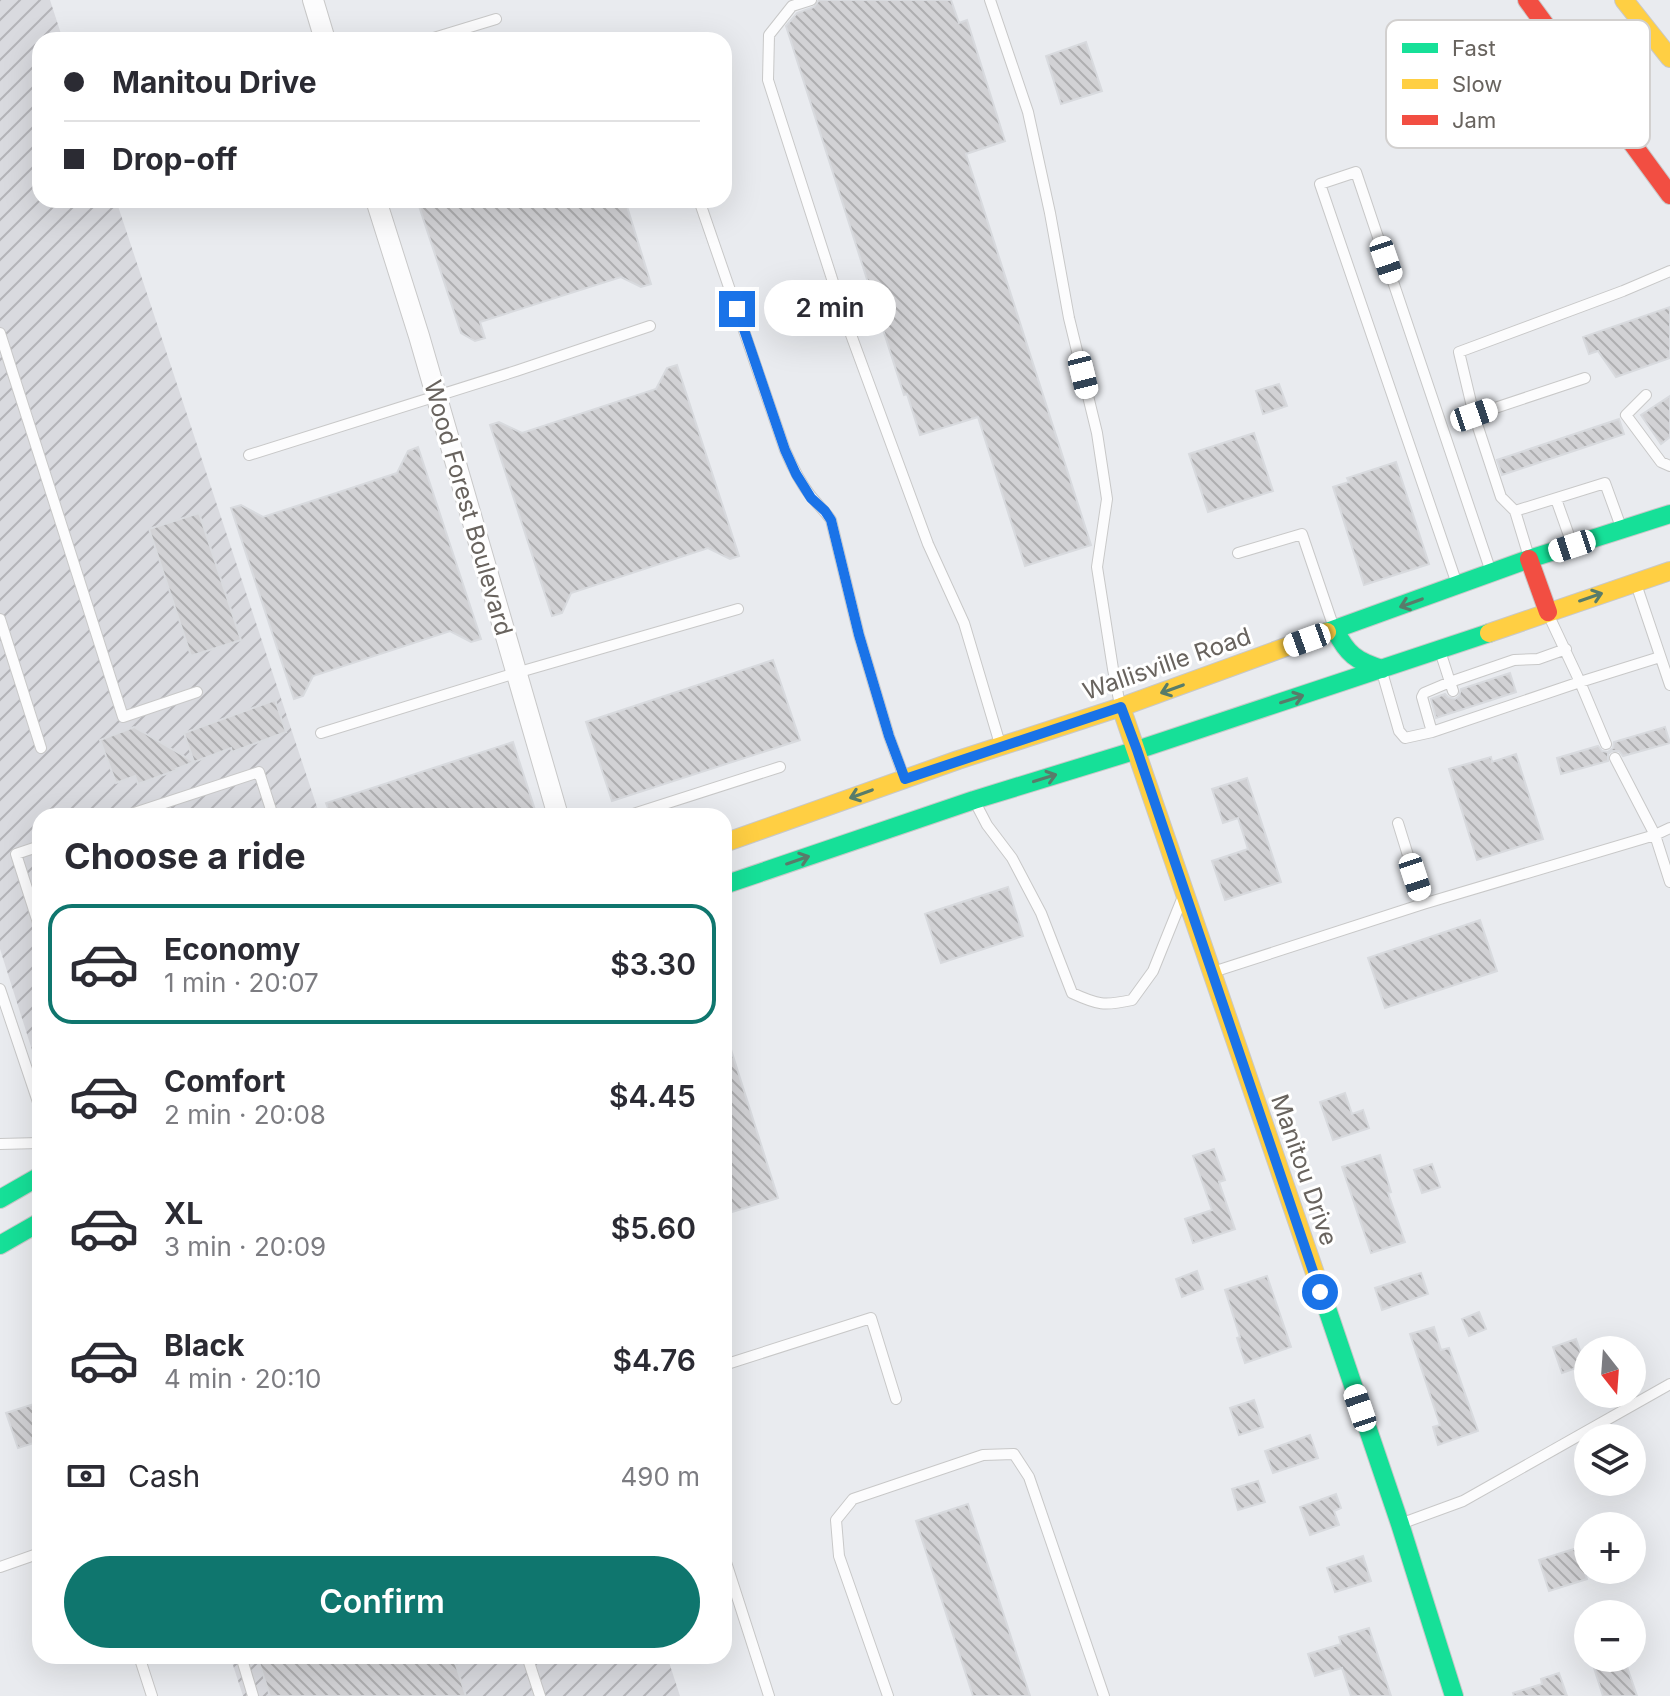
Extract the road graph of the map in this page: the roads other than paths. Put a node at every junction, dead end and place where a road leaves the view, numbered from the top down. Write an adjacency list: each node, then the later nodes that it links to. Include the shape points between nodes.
1 (313, 0): 9 (street)
2 (811, 0): 54 (lane, via 792,6 769,35 768,80 843,313 928,544 964,623)
3 (990, 0): 50 (lane, via 1028,112 1097,433 1107,499 1097,567)
4 (1527, 0): 7 (main road)
5 (1625, 3): 8 (main road)
6 (496, 19): 10 (lane)
7 (1542, 20)
8 (1639, 20)
9 (323, 32)
10 (453, 32)
11 (1650, 34): 12 (main road)
12 (1670, 58)
13 (1636, 148): 14 (main road)
14 (1670, 195)
15 (378, 208): 21 (street, Wood Forest Boulevard)
16 (702, 208): 59 (lane, via 785,450 811,498 831,520 859,635)
17 (1670, 271): 23 (lane, via 1459,352)
18 (650, 326): 21 (lane)
19 (0, 333): 49 (lane, via 123,717)
20 (1585, 378): 23 (lane)
21 (436, 394): 24 (lane); 45 (street, Wood Forest Boulevard)
22 (1646, 395): 25 (lane, via 1626,415 1661,462)
23 (1474, 415): 27 (lane, via 1501,497)
24 (249, 455)
25 (1670, 466)
26 (1556, 499): 27 (lane); 29 (lane, via 1605,483); 30 (lane)
27 (1515, 511): 32 (lane)
28 (1670, 514): 29 (main road, Wallisville Road)
29 (1621, 529): 30 (main road, Wallisville Road)
30 (1572, 546): 32 (main road, Wallisville Road)
31 (1238, 553): 40 (lane, via 1302,534)
32 (1529, 559): 34 (main road, Wallisville Road); 38 (main road)
33 (1670, 571): 35 (main road, Wallisville Road)
34 (1492, 573): 36 (main road, Wallisville Road); 36 (lane, via 1356,172 1320,184)
35 (1635, 582): 38 (main road, Wallisville Road, one-way to 35); 43 (lane)
36 (1458, 586): 40 (main road, Wallisville Road, one-way to 40)
37 (738, 609): 45 (lane)
38 (1548, 612): 41 (lane); 42 (main road, Wallisville Road)
39 (0, 619): 55 (lane)
40 (1335, 630): 44 (main road, via 1344,651); 50 (main road, Wallisville Road, one-way to 50)
41 (1566, 649): 46 (lane); 48 (lane, via 1514,660)
42 (1439, 650): 44 (main road, Wallisville Road); 48 (lane)
43 (1660, 657): 46 (lane); 47 (lane)
44 (1382, 669): 51 (lane, via 1401,735); 56 (main road, Wallisville Road, one-way to 44)
45 (516, 673): 52 (lane); 63 (street, Wood Forest Boulevard)
46 (1580, 682): 51 (lane, via 1461,716); 53 (lane)
47 (1670, 685)
48 (1452, 687): 51 (lane, via 1428,690 1422,697)
49 (197, 692)
50 (1121, 707): 54 (main road, Wallisville Road); 56 (main road, Manitou Drive)
51 (1432, 732)
52 (321, 733)
53 (1606, 744)
54 (1001, 746): 60 (main road, Wallisville Road)
55 (41, 748)
56 (1137, 750): 60 (main road, Wallisville Road, one-way to 56); 72 (main road, Manitou Drive)
57 (1615, 758): 67 (lane)
58 (780, 767): 64 (lane)
59 (905, 779): 60 (main road, Wallisville Road); 68 (main road, Wallisville Road, one-way to 68)
60 (966, 780): 70 (main road, Wallisville Road, one-way to 60); 72 (lane, via 1041,913 1072,993 1107,1005 1132,1000 1153,971)
61 (149, 808): 62 (lane, via 259,772)
62 (270, 808)
63 (556, 808)
64 (652, 808)
65 (1398, 823): 74 (lane)
66 (1670, 828): 67 (lane)
67 (1655, 835): 71 (lane); 74 (lane)
68 (732, 840)
69 (32, 849): 73 (lane, via 16,854)
70 (732, 882)
71 (1670, 882)
72 (1184, 892): 75 (main road, Manitou Drive)
73 (32, 904)
74 (1423, 904): 75 (lane)
75 (1211, 972): 87 (main road, Manitou Drive)
76 (0, 989): 77 (lane)
77 (32, 1084)
78 (32, 1143): 79 (lane)
79 (0, 1144)
80 (32, 1181): 81 (main road)
81 (0, 1199)
82 (32, 1227): 83 (main road)
83 (0, 1245)
84 (732, 1362): 86 (lane, via 871,1318)
85 (1670, 1384): 87 (lane, via 1463,1501)
86 (896, 1399)
87 (1400, 1524): 100 (main road, Manitou Drive)
88 (32, 1556): 89 (lane)
89 (0, 1567)
90 (732, 1581): 97 (lane)
91 (142, 1664): 94 (lane)
92 (243, 1664): 95 (lane)
93 (530, 1664): 96 (lane)
94 (152, 1696)
95 (253, 1696)
96 (540, 1696)
97 (769, 1696)
98 (888, 1696): 99 (lane, via 839,1556 836,1520 853,1499 983,1455 1014,1454 1029,1477)
99 (1104, 1696)
100 (1454, 1696)

